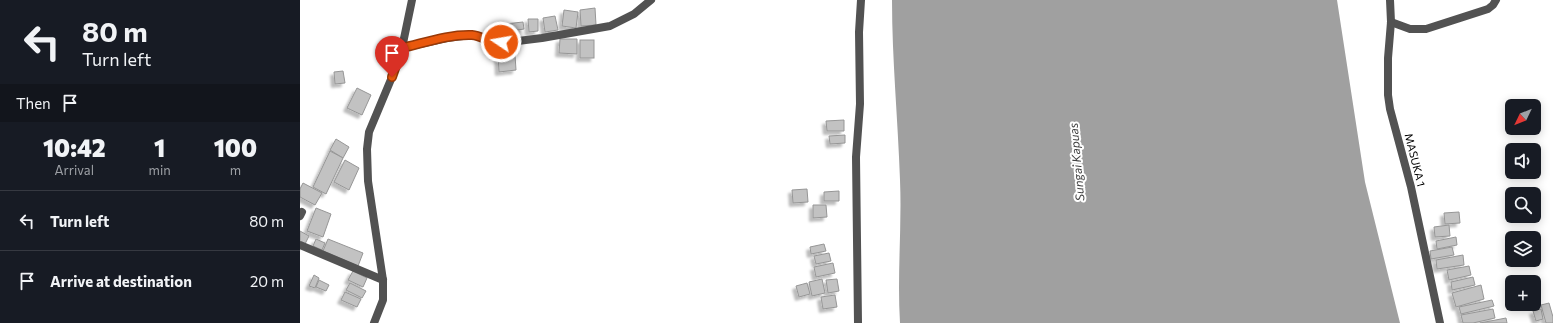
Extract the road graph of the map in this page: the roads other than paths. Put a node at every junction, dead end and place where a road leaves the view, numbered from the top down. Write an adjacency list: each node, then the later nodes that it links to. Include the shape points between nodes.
1 (412, 0): 7 (street)
2 (650, 0): 7 (street, via 634,14 610,26 495,44 471,35)
3 (860, 0): 11 (street, via 860,104 856,157)
4 (1390, 0): 6 (street, MASUKA 1)
5 (1496, 0): 6 (street, via 1488,9 1426,29 1410,29)
6 (1391, 22): 12 (street, MASUKA 1, via 1388,58 1390,109)
7 (402, 48): 9 (street, via 369,132 367,149 368,181)
8 (300, 246): 9 (street)
9 (383, 280): 10 (street, via 383,300)
10 (374, 323)
11 (858, 323)
12 (1440, 323)

